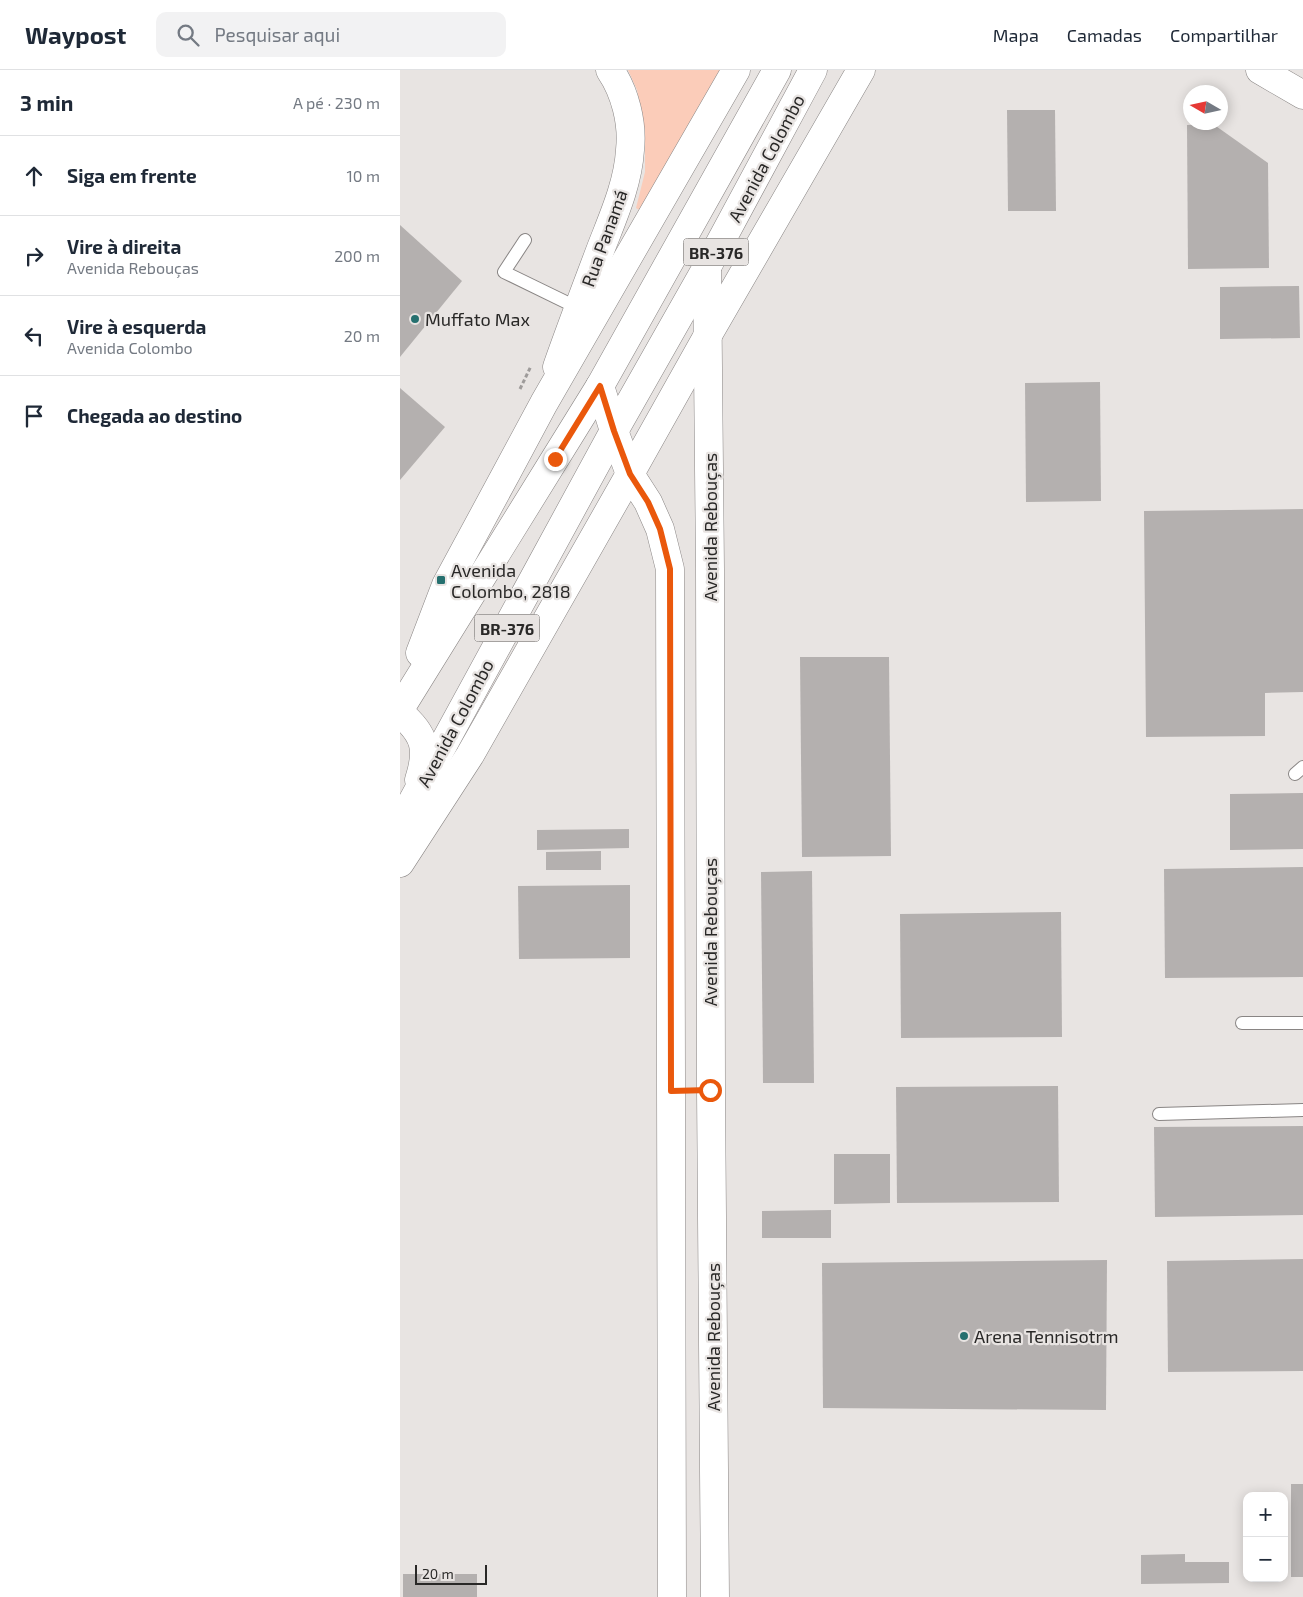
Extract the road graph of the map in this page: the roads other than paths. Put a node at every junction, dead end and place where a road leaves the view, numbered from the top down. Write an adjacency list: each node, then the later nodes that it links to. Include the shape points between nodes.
1 (610, 70): 10 (main road, Rua Panamá, via 628,112 630,150 622,194)
2 (736, 70): 13 (main road, Avenida Colombo)
3 (777, 70): 12 (main road, Avenida Colombo / BR-376)
4 (813, 70): 9 (main road, Avenida Colombo / BR-376)
5 (862, 70): 11 (main road)
6 (1260, 70): 7 (main road)
7 (1303, 95)
8 (525, 240): 10 (lane, via 504,272)
9 (707, 267): 11 (main road, Avenida Rebouças); 14 (main road, Avenida Colombo / BR-376)
10 (578, 308): 13 (main road, Rua Panamá)
11 (708, 335): 15 (main road); 17 (main road, Avenida Rebouças)
12 (600, 386): 14 (main road); 18 (main road, Avenida Colombo / BR-376)
13 (544, 403): 18 (main road, Avenida Colombo, via 446,585)
14 (614, 431): 15 (main road); 20 (main road, Avenida Colombo / BR-376)
15 (630, 474): 16 (main road, via 660,529); 21 (main road, via 470,755)
16 (670, 569): 17 (main road); 25 (main road)
17 (710, 569): 24 (main road, Avenida Rebouças)
18 (400, 708)
19 (400, 713): 20 (main road, via 414,725 425,754 424,767)
20 (406, 814)
21 (400, 864)
22 (1242, 1023): 23 (lane)
23 (1303, 1024)
24 (710, 1090): 25 (main road); 29 (main road, Avenida Rebouças)
25 (671, 1091): 28 (main road)
26 (1303, 1110): 27 (lane)
27 (1159, 1114)
28 (672, 1597)
29 (715, 1597)

